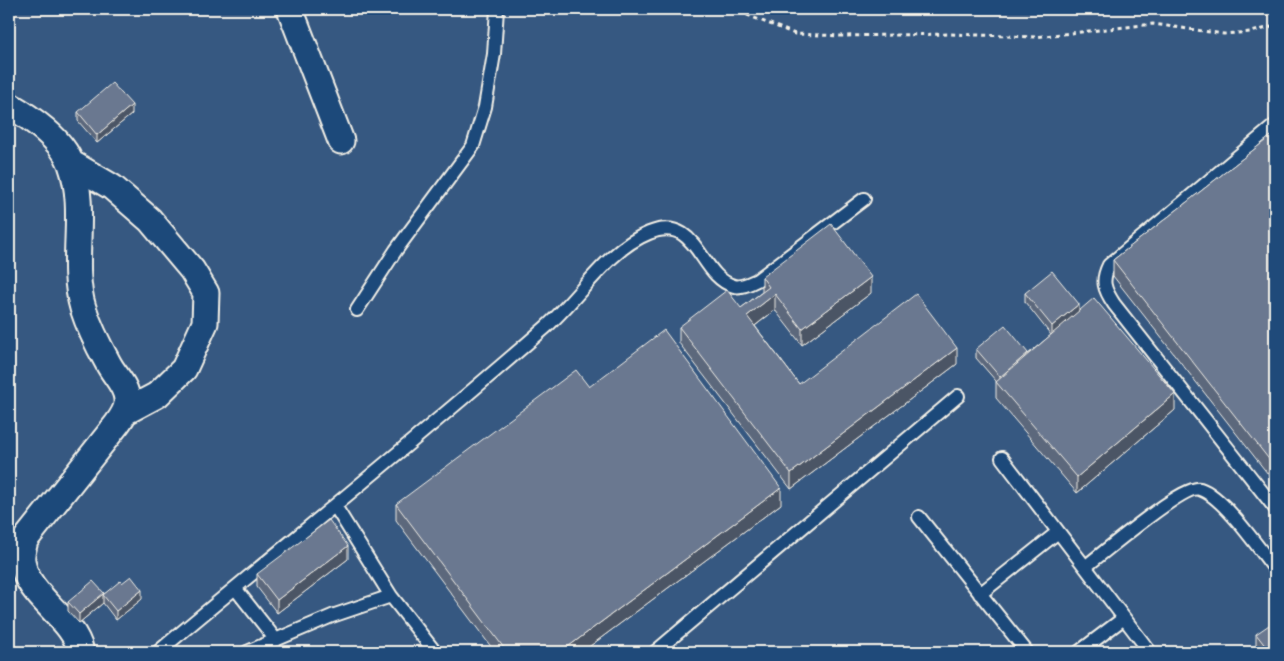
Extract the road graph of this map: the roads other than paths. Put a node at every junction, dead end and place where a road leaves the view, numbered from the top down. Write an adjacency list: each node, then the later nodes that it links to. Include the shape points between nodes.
1 (290, 9): 5 (street)
2 (497, 9): 8 (lane, via 485,107 473,146 396,250)
3 (9, 105): 6 (street, via 48,132)
4 (1275, 125): 13 (lane, via 1109,265 1103,281 1114,304)
5 (341, 141)
6 (71, 163): 10 (street, via 78,195 80,296 89,325 123,386 128,400); 10 (street, via 112,187 144,214 192,270 206,293 205,323 184,368 157,396)
7 (864, 199): 12 (lane, via 746,285 735,286 722,280 690,239 678,232 665,228 625,246 548,325)
8 (357, 310)
9 (958, 396): 27 (lane)
10 (125, 412): 23 (street, via 25,540 22,559 26,574 72,630)
11 (1002, 458): 15 (lane)
12 (334, 506): 18 (lane); 20 (lane)
13 (1275, 508)
14 (919, 517): 19 (lane)
15 (1058, 532): 16 (lane); 19 (lane)
16 (1085, 567): 17 (lane, via 1168,503 1187,490 1199,488 1213,496 1232,515); 21 (lane)
17 (1275, 569)
18 (235, 588): 22 (lane); 24 (lane)
19 (980, 594): 28 (lane)
20 (391, 596): 22 (lane); 26 (lane)
21 (1124, 618): 29 (lane); 30 (lane)
22 (276, 640): 25 (lane)
23 (81, 652)
24 (158, 652)
25 (248, 652)
26 (435, 652)
27 (655, 652)
28 (1027, 652)
29 (1079, 652)
30 (1150, 652)

